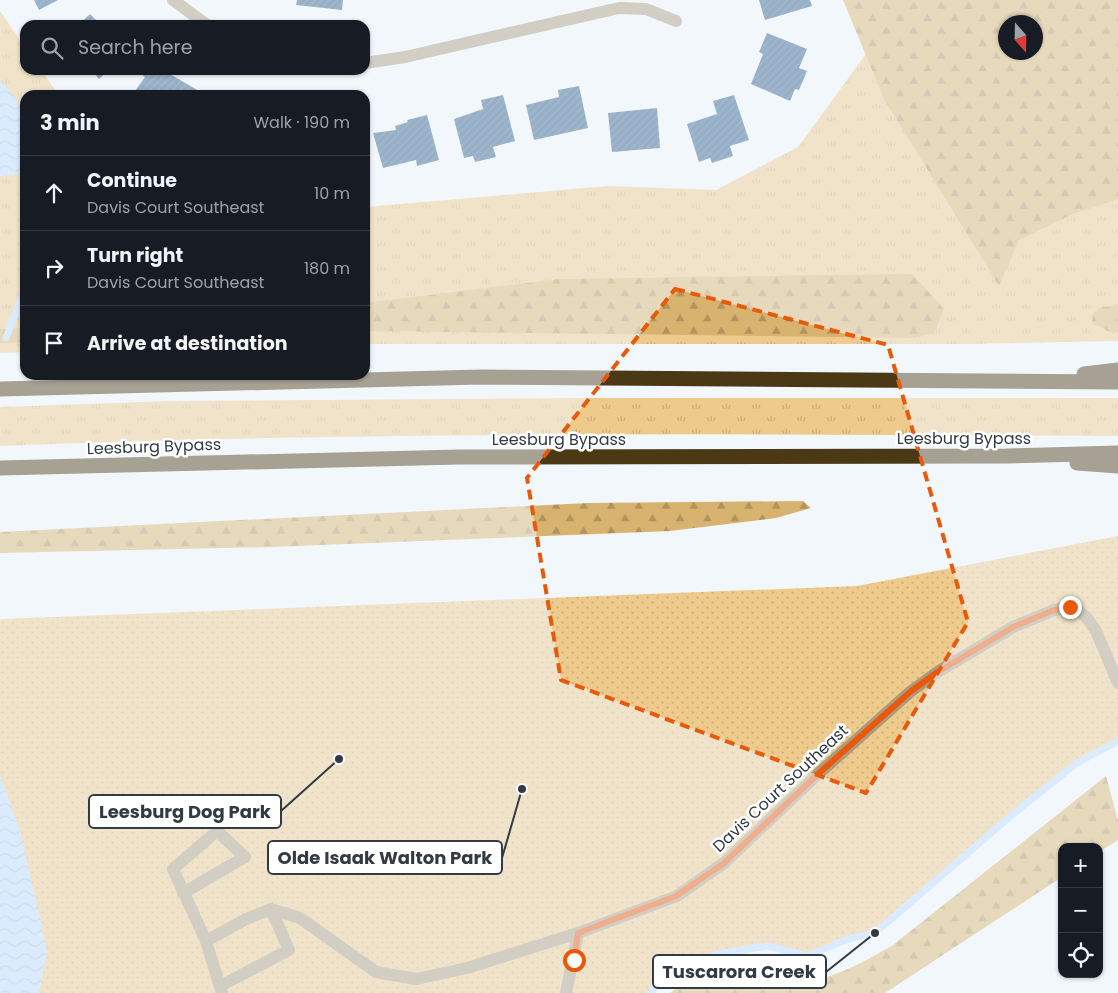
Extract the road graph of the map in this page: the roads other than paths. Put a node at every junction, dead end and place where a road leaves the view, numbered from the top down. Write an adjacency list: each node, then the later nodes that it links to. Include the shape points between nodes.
1 (173, 0): 2 (street)
2 (200, 20)
3 (676, 21): 4 (street, via 646,9 619,8)
4 (370, 62)
5 (1118, 370): 8 (highway)
6 (361, 380): 10 (highway)
7 (370, 380): 8 (highway, via 481,377)
8 (1000, 382): 9 (highway)
9 (1118, 382)
10 (0, 389)
11 (1118, 453): 12 (highway, Leesburg Bypass)
12 (1006, 456): 13 (highway); 14 (highway, Leesburg Bypass, via 469,457)
13 (1118, 466)
14 (0, 468)
15 (1118, 683): 18 (street, Davis Court Southeast, via 1096,631 1077,609 1054,610 1013,627 910,692 724,863 676,896)
16 (183, 893): 16 (street, via 173,870 217,831 245,857); 19 (street)
17 (271, 909): 18 (street, Davis Court Southeast, via 300,918 376,972 416,979 467,968); 19 (street); 20 (street, via 289,950)
18 (578, 933): 21 (street)
19 (206, 941): 20 (street)
20 (221, 989)
21 (566, 993)

